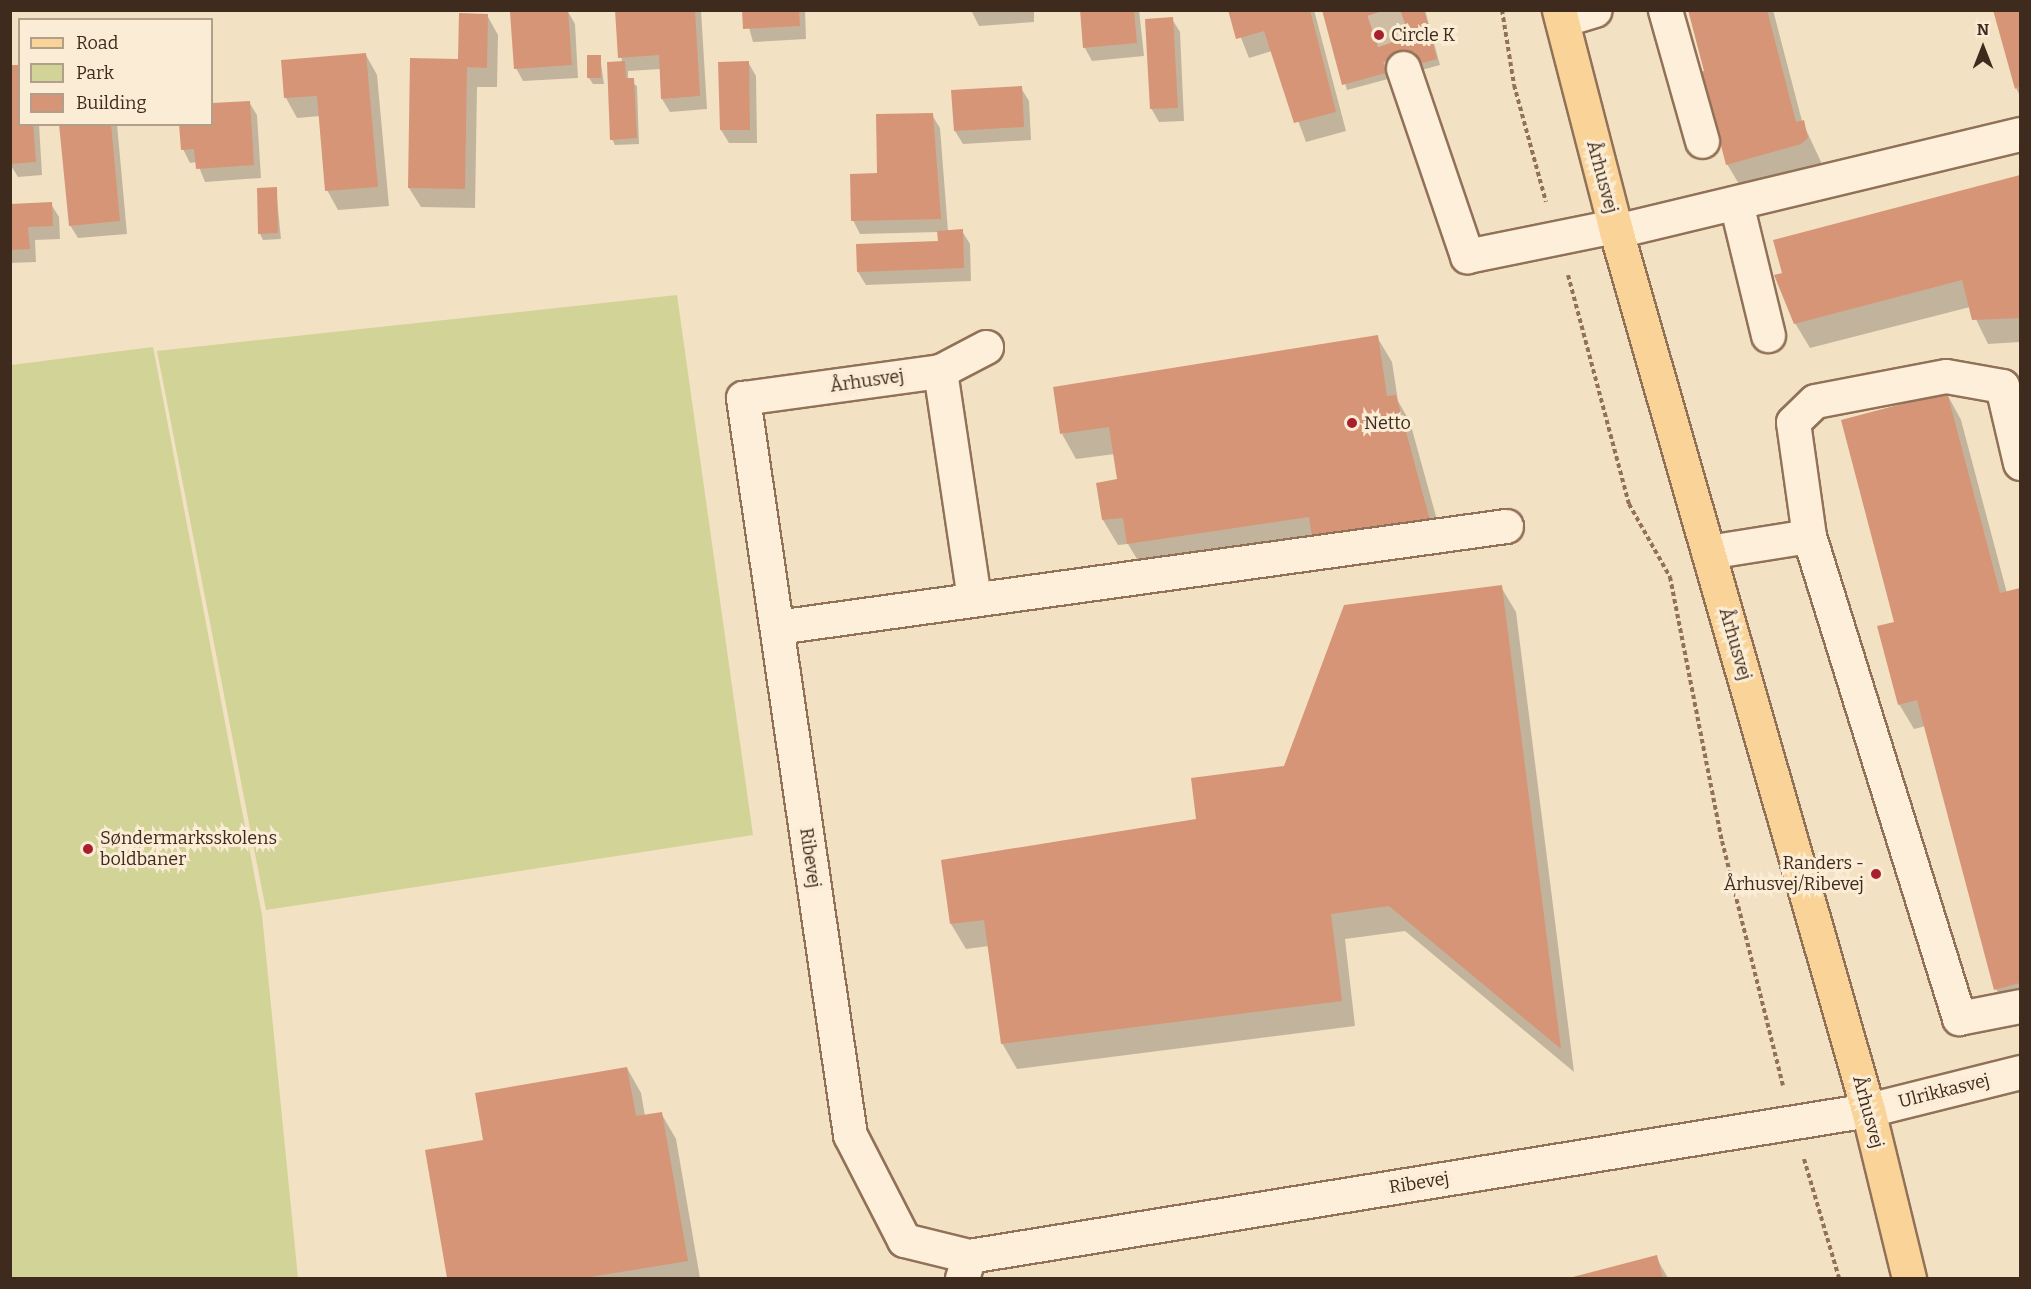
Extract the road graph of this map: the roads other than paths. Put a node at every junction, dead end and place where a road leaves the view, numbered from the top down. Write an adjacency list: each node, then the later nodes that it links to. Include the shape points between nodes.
1 (1595, 10): 3 (street)
2 (1665, 10): 6 (street)
3 (1560, 15): 8 (main road, Århusvej)
4 (1402, 68): 8 (street, via 1467,256 1556,236)
5 (2020, 134): 7 (street)
6 (1702, 141)
7 (1736, 203): 8 (street); 9 (street)
8 (1616, 229): 16 (main road, Århusvej)
9 (1768, 335)
10 (986, 347): 11 (street, Århusvej)
11 (940, 371): 12 (street, Århusvej); 17 (street)
12 (743, 398): 18 (street, Ribevej)
13 (2020, 463): 15 (street, via 2002,386 1946,376 1815,401 1793,422)
14 (1506, 526): 17 (street)
15 (1809, 536): 16 (street); 19 (street, via 1959,1018)
16 (1708, 552): 21 (main road, Århusvej)
17 (974, 599): 18 (street)
18 (777, 627): 22 (street, Ribevej, via 850,1135 904,1240)
19 (2020, 1006)
20 (2020, 1072): 21 (street, Ulrikkasvej)
21 (1868, 1110): 22 (street, Ribevej); 23 (main road, Århusvej)
22 (966, 1267)
23 (1909, 1278)

